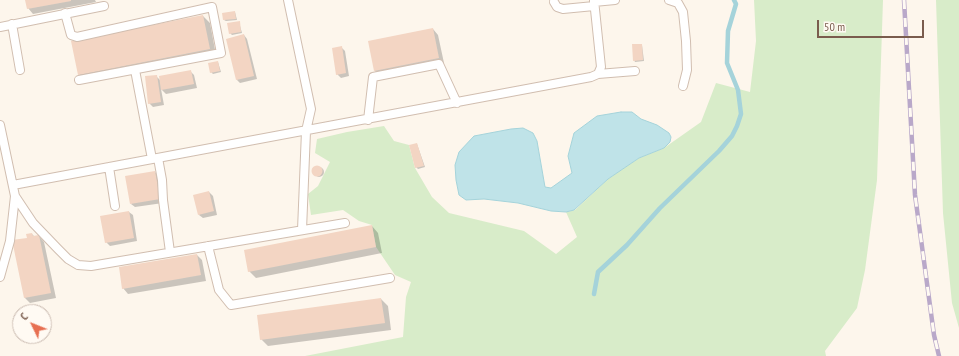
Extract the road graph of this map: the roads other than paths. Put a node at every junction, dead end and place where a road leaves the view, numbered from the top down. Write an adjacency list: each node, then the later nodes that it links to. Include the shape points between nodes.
1 (288, 0): 19 (lane, via 311,109)
2 (615, 0): 5 (lane)
3 (669, 0): 15 (lane, via 678,3 682,12 687,70)
4 (554, 2): 5 (lane, via 557,7 562,8)
5 (594, 3): 13 (lane, via 600,67)
6 (104, 6): 7 (lane)
7 (65, 13): 8 (lane); 11 (lane, via 71,34 77,37 212,7 221,53)
8 (12, 24): 9 (lane); 10 (lane)
9 (0, 27)
10 (20, 70)
11 (135, 70): 14 (lane); 20 (lane)
12 (635, 71): 13 (lane)
13 (598, 74): 16 (lane, via 577,81)
14 (80, 80)
15 (683, 86)
16 (457, 103): 17 (lane); 17 (lane, via 439,64 373,77)
17 (368, 120): 19 (lane)
18 (0, 125): 21 (lane)
19 (306, 131): 20 (lane); 27 (lane)
20 (155, 159): 22 (lane); 29 (lane, via 162,180)
21 (4, 165): 23 (lane)
22 (108, 168): 23 (lane); 25 (lane)
23 (13, 185): 24 (lane)
24 (15, 196): 29 (lane, via 34,223 68,259 78,265 91,266); 30 (lane, via 10,241)
25 (115, 206)
26 (345, 223): 27 (lane)
27 (302, 230): 28 (lane)
28 (208, 246): 29 (lane); 31 (lane, via 219,290 231,305)
29 (170, 252)
30 (0, 277)
31 (390, 278)

